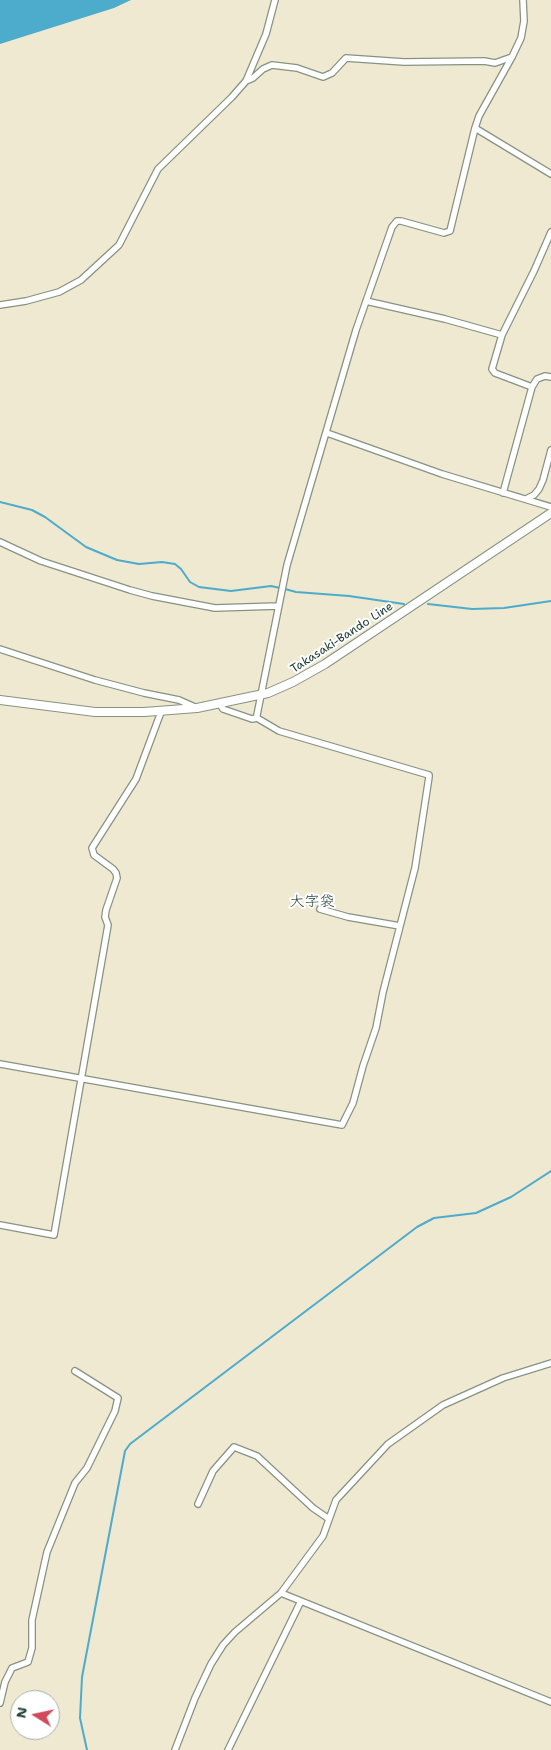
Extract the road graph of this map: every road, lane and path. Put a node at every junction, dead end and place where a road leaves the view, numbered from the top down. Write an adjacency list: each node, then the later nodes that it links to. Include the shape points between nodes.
1 (275, 0): 4 (street, via 266,34)
2 (523, 0): 3 (street, via 523,32)
3 (512, 57): 4 (street, via 495,63 346,58 332,73 323,77 272,64); 5 (street, via 479,116)
4 (246, 81): 9 (street, via 158,169 119,245 105,259 81,280 60,292)
5 (476, 128): 6 (street); 8 (street, via 450,231 444,233 397,221)
6 (551, 174)
7 (551, 232): 10 (street)
8 (366, 301): 10 (street); 13 (street)
9 (0, 305)
10 (502, 335): 12 (street, via 493,372)
11 (551, 377): 12 (street, via 537,379)
12 (532, 387): 15 (street)
13 (327, 433): 15 (street); 20 (street, via 287,565)
14 (551, 450): 16 (street, via 539,489)
15 (503, 493): 16 (street)
16 (526, 499): 17 (street)
17 (551, 508)
18 (551, 514): 22 (main road, Takasaki-Bando Line, via 325,664)
19 (0, 542): 20 (street, via 41,561 152,596 214,608)
20 (278, 606): 22 (street)
21 (0, 649): 25 (street, via 95,680 179,700)
22 (260, 695): 24 (main road, Takasaki-Bando Line); 27 (street)
23 (0, 700): 26 (main road, Takasaki-Bando Line, via 95,712)
24 (220, 704): 25 (main road, Takasaki-Bando Line); 27 (street, via 223,709)
25 (198, 708): 26 (main road, Takasaki-Bando Line)
26 (161, 712): 31 (street, via 136,779 92,848 94,855 113,869 118,878 106,910 108,925)
27 (257, 718): 29 (street, via 279,731 428,775 415,868)
28 (320, 910): 29 (street)
29 (400, 926): 31 (street, via 376,1028 353,1103 342,1125)
30 (0, 1064): 31 (street)
31 (82, 1078): 32 (street, via 54,1234)
32 (0, 1225)
33 (551, 1363): 36 (street, via 503,1378 443,1404 388,1444 336,1500)
34 (75, 1371): 40 (street, via 118,1398 86,1468 75,1483 47,1552 32,1620 32,1648 28,1662 12,1668)
35 (198, 1504): 36 (street, via 213,1471 234,1447 258,1456 312,1508)
36 (329, 1519): 37 (street, via 323,1536)
37 (281, 1593): 38 (street); 41 (street, via 223,1645 195,1698)
38 (302, 1601): 39 (street); 42 (street)
39 (551, 1702)
40 (0, 1703)
41 (175, 1750)
42 (228, 1750)

